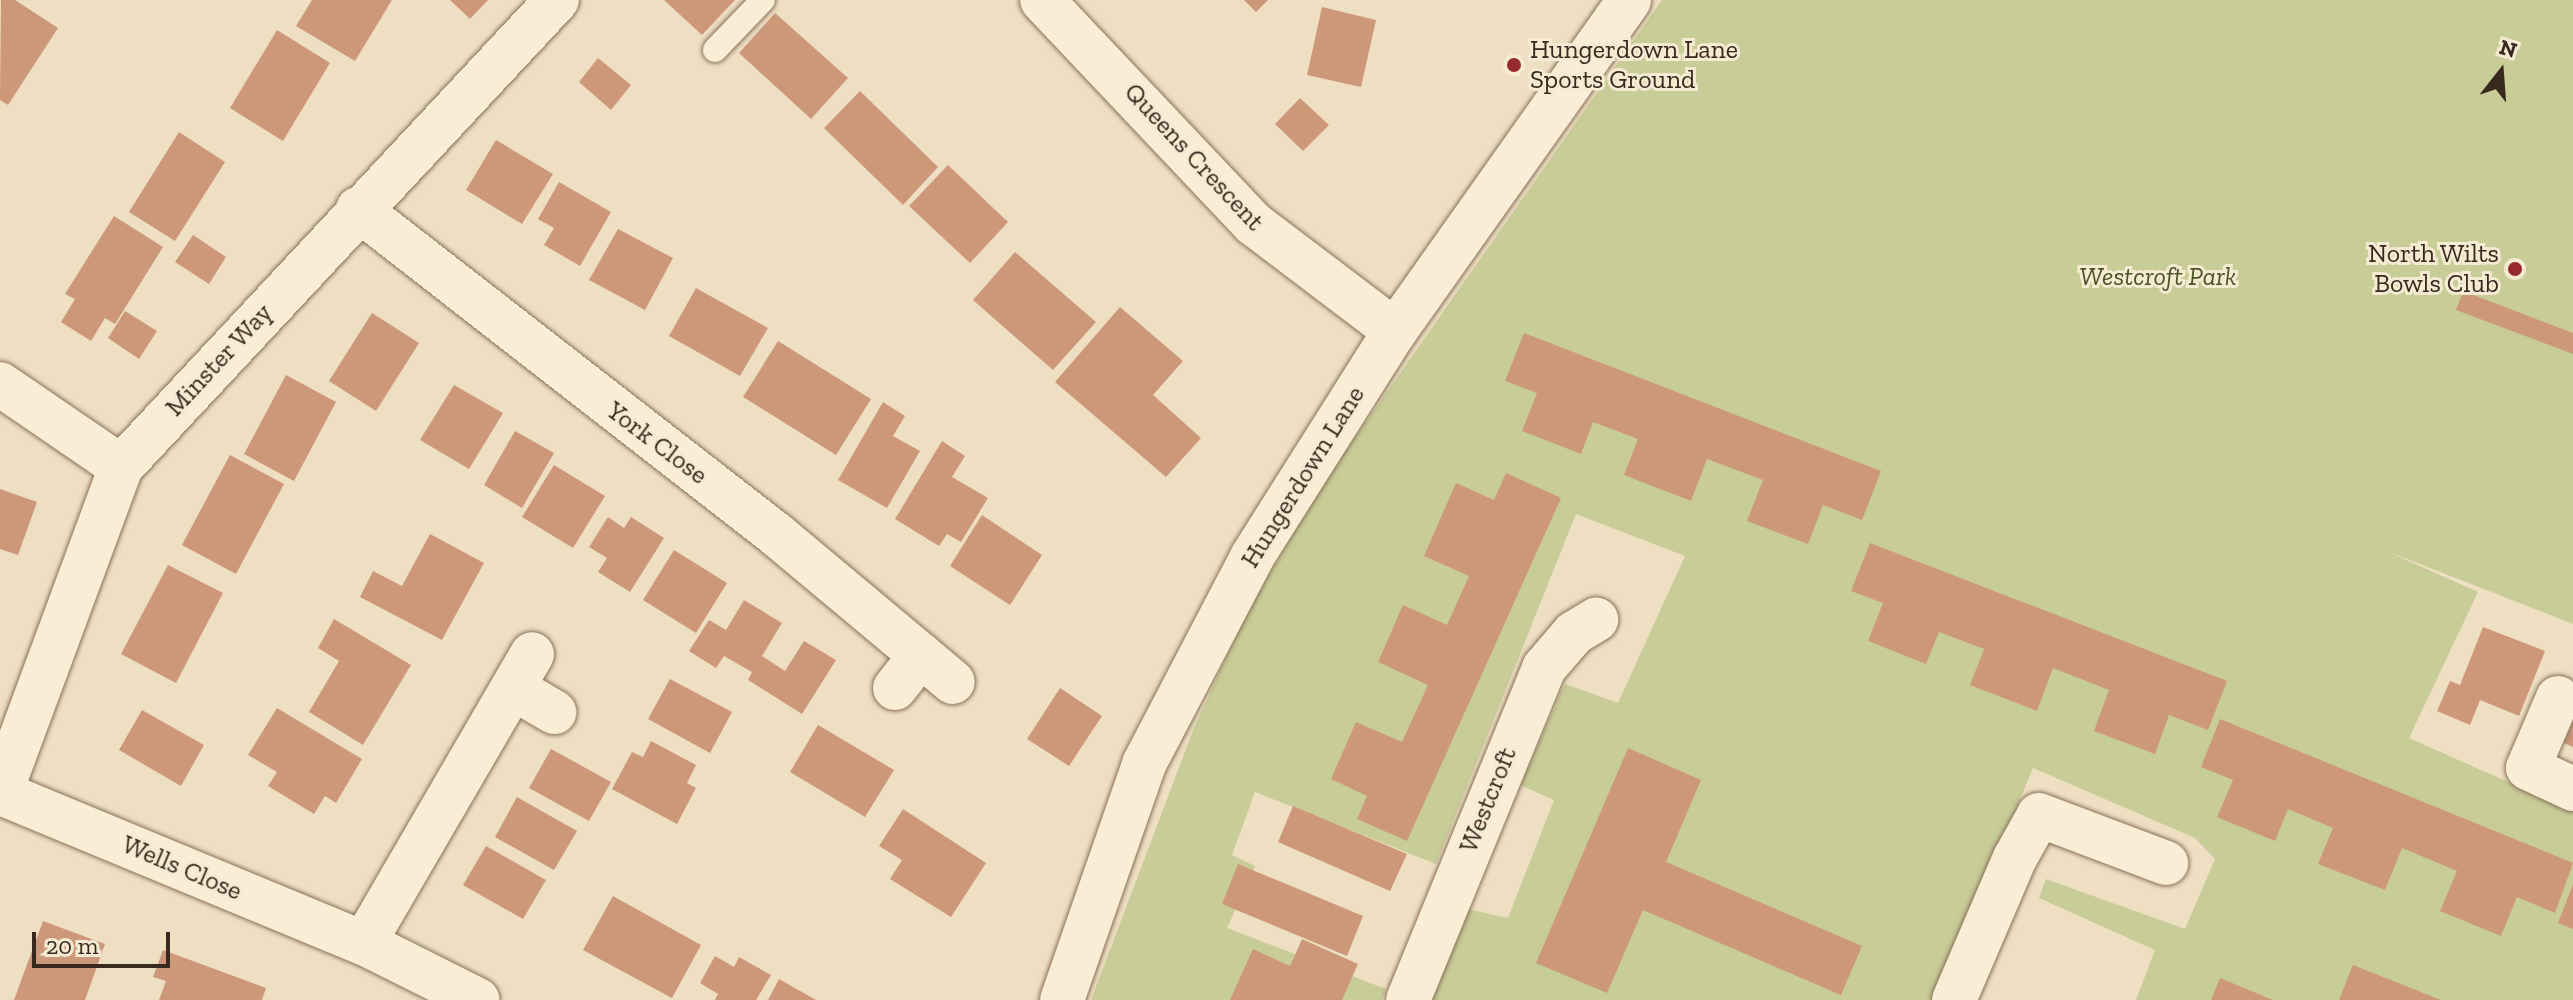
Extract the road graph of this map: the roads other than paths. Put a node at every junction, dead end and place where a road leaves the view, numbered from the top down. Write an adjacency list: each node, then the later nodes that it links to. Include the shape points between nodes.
1 (557, 0): 6 (street, Minster Way)
2 (763, 0): 5 (lane)
3 (1042, 0): 7 (street, Queens Crescent, via 1254,224)
4 (1629, 0): 7 (street, Hungerdown Lane)
5 (715, 50)
6 (358, 209): 9 (street, Minster Way); 11 (street, York Close, via 777,535)
7 (1395, 331): 19 (street, Hungerdown Lane, via 1252,557 1151,751 1091,906)
8 (0, 384): 9 (street)
9 (121, 467): 15 (street, Minster Way)
10 (1596, 620): 20 (street, Westcroft, via 1574,633 1544,668)
11 (923, 675)
12 (2558, 698): 14 (street, via 2528,768)
13 (554, 712): 17 (street, via 523,671 450,787)
14 (2573, 789)
15 (0, 794): 17 (street, Wells Close)
16 (2166, 863): 21 (street, via 2039,815)
17 (364, 943): 18 (street, Wells Close)
18 (478, 1000)
19 (1062, 1000)
20 (1408, 1000)
21 (1954, 1000)

